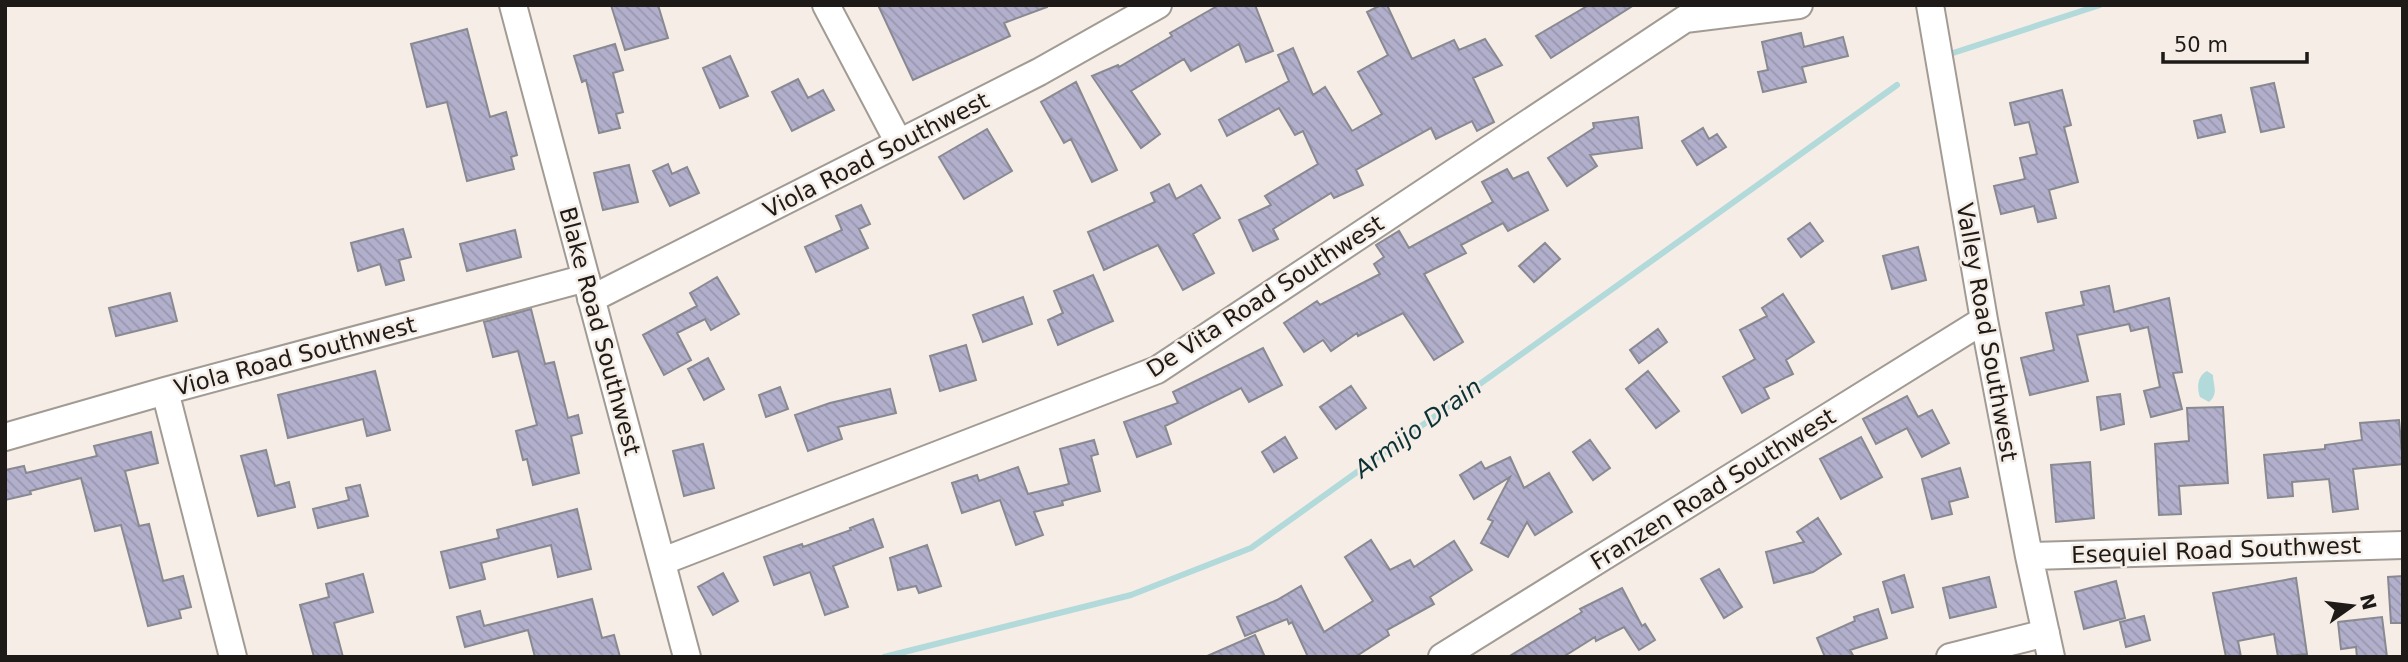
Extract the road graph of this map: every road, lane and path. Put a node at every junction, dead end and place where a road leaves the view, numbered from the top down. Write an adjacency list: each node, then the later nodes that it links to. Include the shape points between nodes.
1 (513, 5): 7 (street, Blake Road Southwest)
2 (826, 5): 6 (street)
3 (1799, 5): 13 (street, De Vita Road Southwest, via 1685,19 1157,370)
4 (1930, 5): 8 (street, Valley Road Southwest)
5 (1156, 6): 6 (street, Viola Road Southwest)
6 (899, 143): 7 (street, Viola Road Southwest)
7 (588, 288): 9 (street, Viola Road Southwest); 13 (street, Blake Road Southwest)
8 (1984, 320): 12 (street, Valley Road Southwest); 17 (street, Franzen Road Southwest)
9 (165, 391): 10 (street, Viola Road Southwest); 15 (street)
10 (5, 437)
11 (2403, 545): 12 (street, Esequiel Road Southwest)
12 (2029, 556): 14 (street, Valley Road Southwest)
13 (663, 561): 16 (street, Blake Road Southwest)
14 (2048, 645): 18 (street)
15 (233, 657)
16 (687, 657)
17 (1442, 657)
18 (1950, 657)

